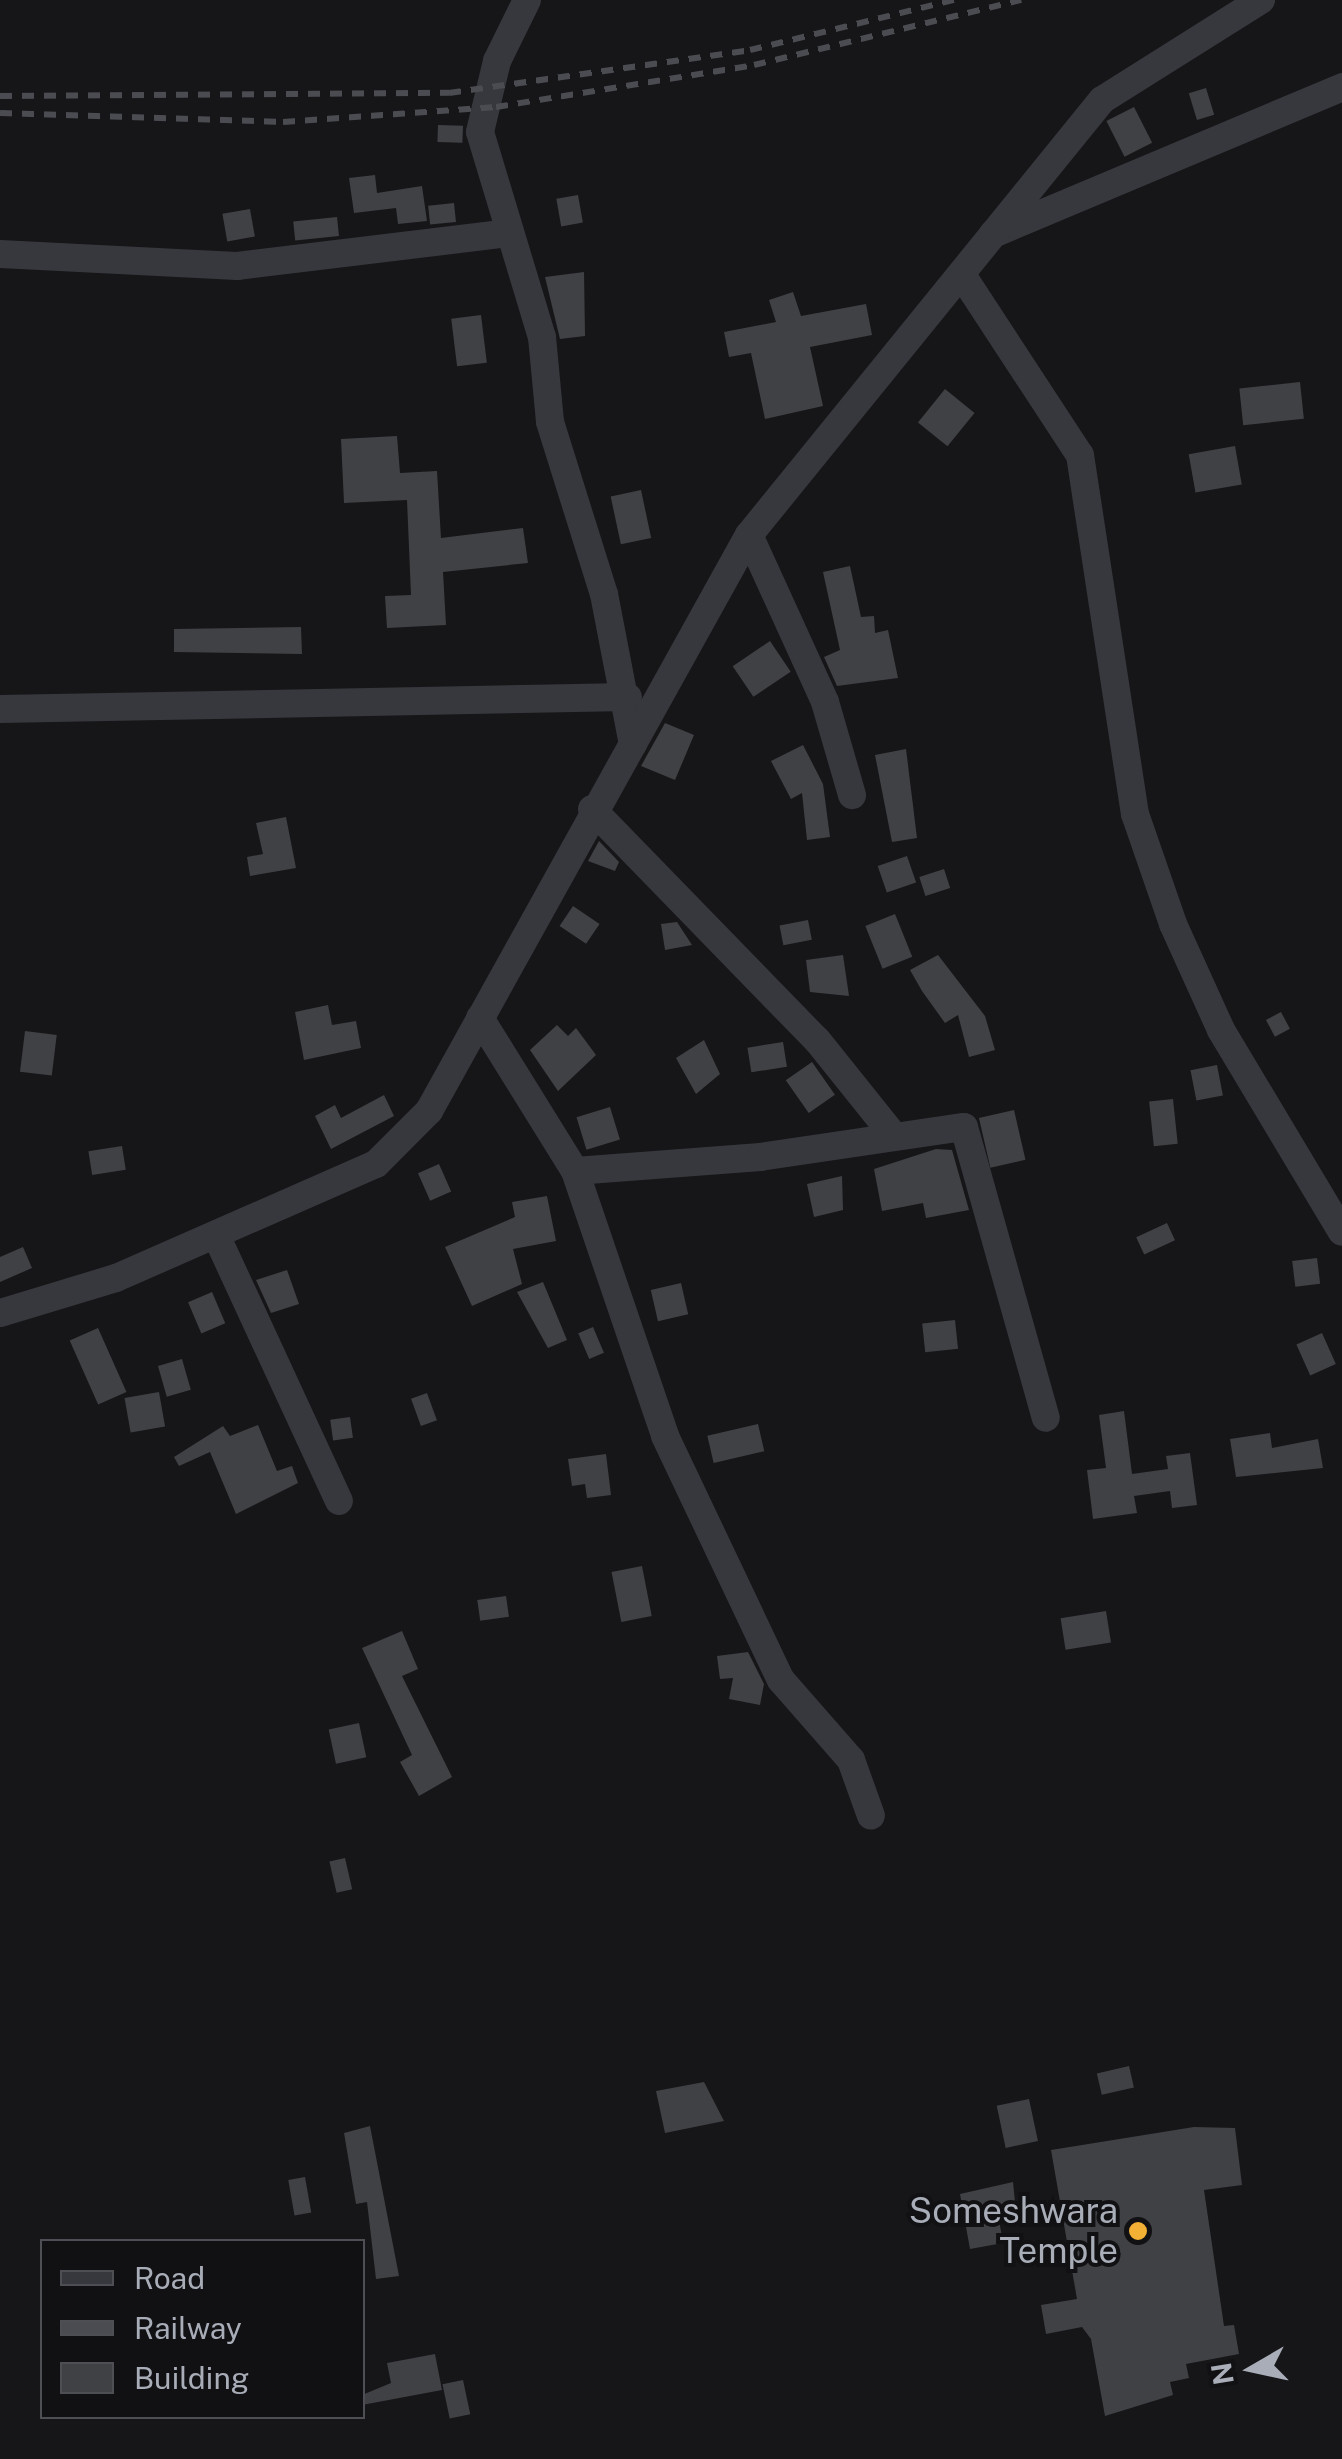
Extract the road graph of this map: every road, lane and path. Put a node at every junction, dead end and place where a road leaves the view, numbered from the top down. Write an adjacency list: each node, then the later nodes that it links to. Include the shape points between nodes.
1 (527, 0): 4 (street, via 497,61 480,132)
2 (1261, 0): 5 (street, via 1102,100)
3 (1342, 87): 5 (street)
4 (508, 233): 6 (street, via 237,266); 9 (street)
5 (990, 235): 7 (street)
6 (0, 254)
7 (962, 274): 8 (street); 17 (street, via 1080,455 1135,814 1221,1030)
8 (749, 535): 11 (street); 12 (street, via 826,702)
9 (628, 697): 10 (street); 11 (street)
10 (0, 710)
11 (633, 750): 13 (street)
12 (852, 795)
13 (592, 809): 14 (street); 15 (street, via 817,1040)
14 (480, 1018): 16 (street); 18 (street, via 429,1111 376,1164)
15 (894, 1136): 16 (street); 20 (street, via 964,1127)
16 (575, 1171): 22 (street, via 665,1436 780,1680 851,1760)
17 (1342, 1232)
18 (216, 1235): 19 (street, via 116,1278); 21 (street)
19 (0, 1312)
20 (1046, 1418)
21 (339, 1501)
22 (871, 1816)

